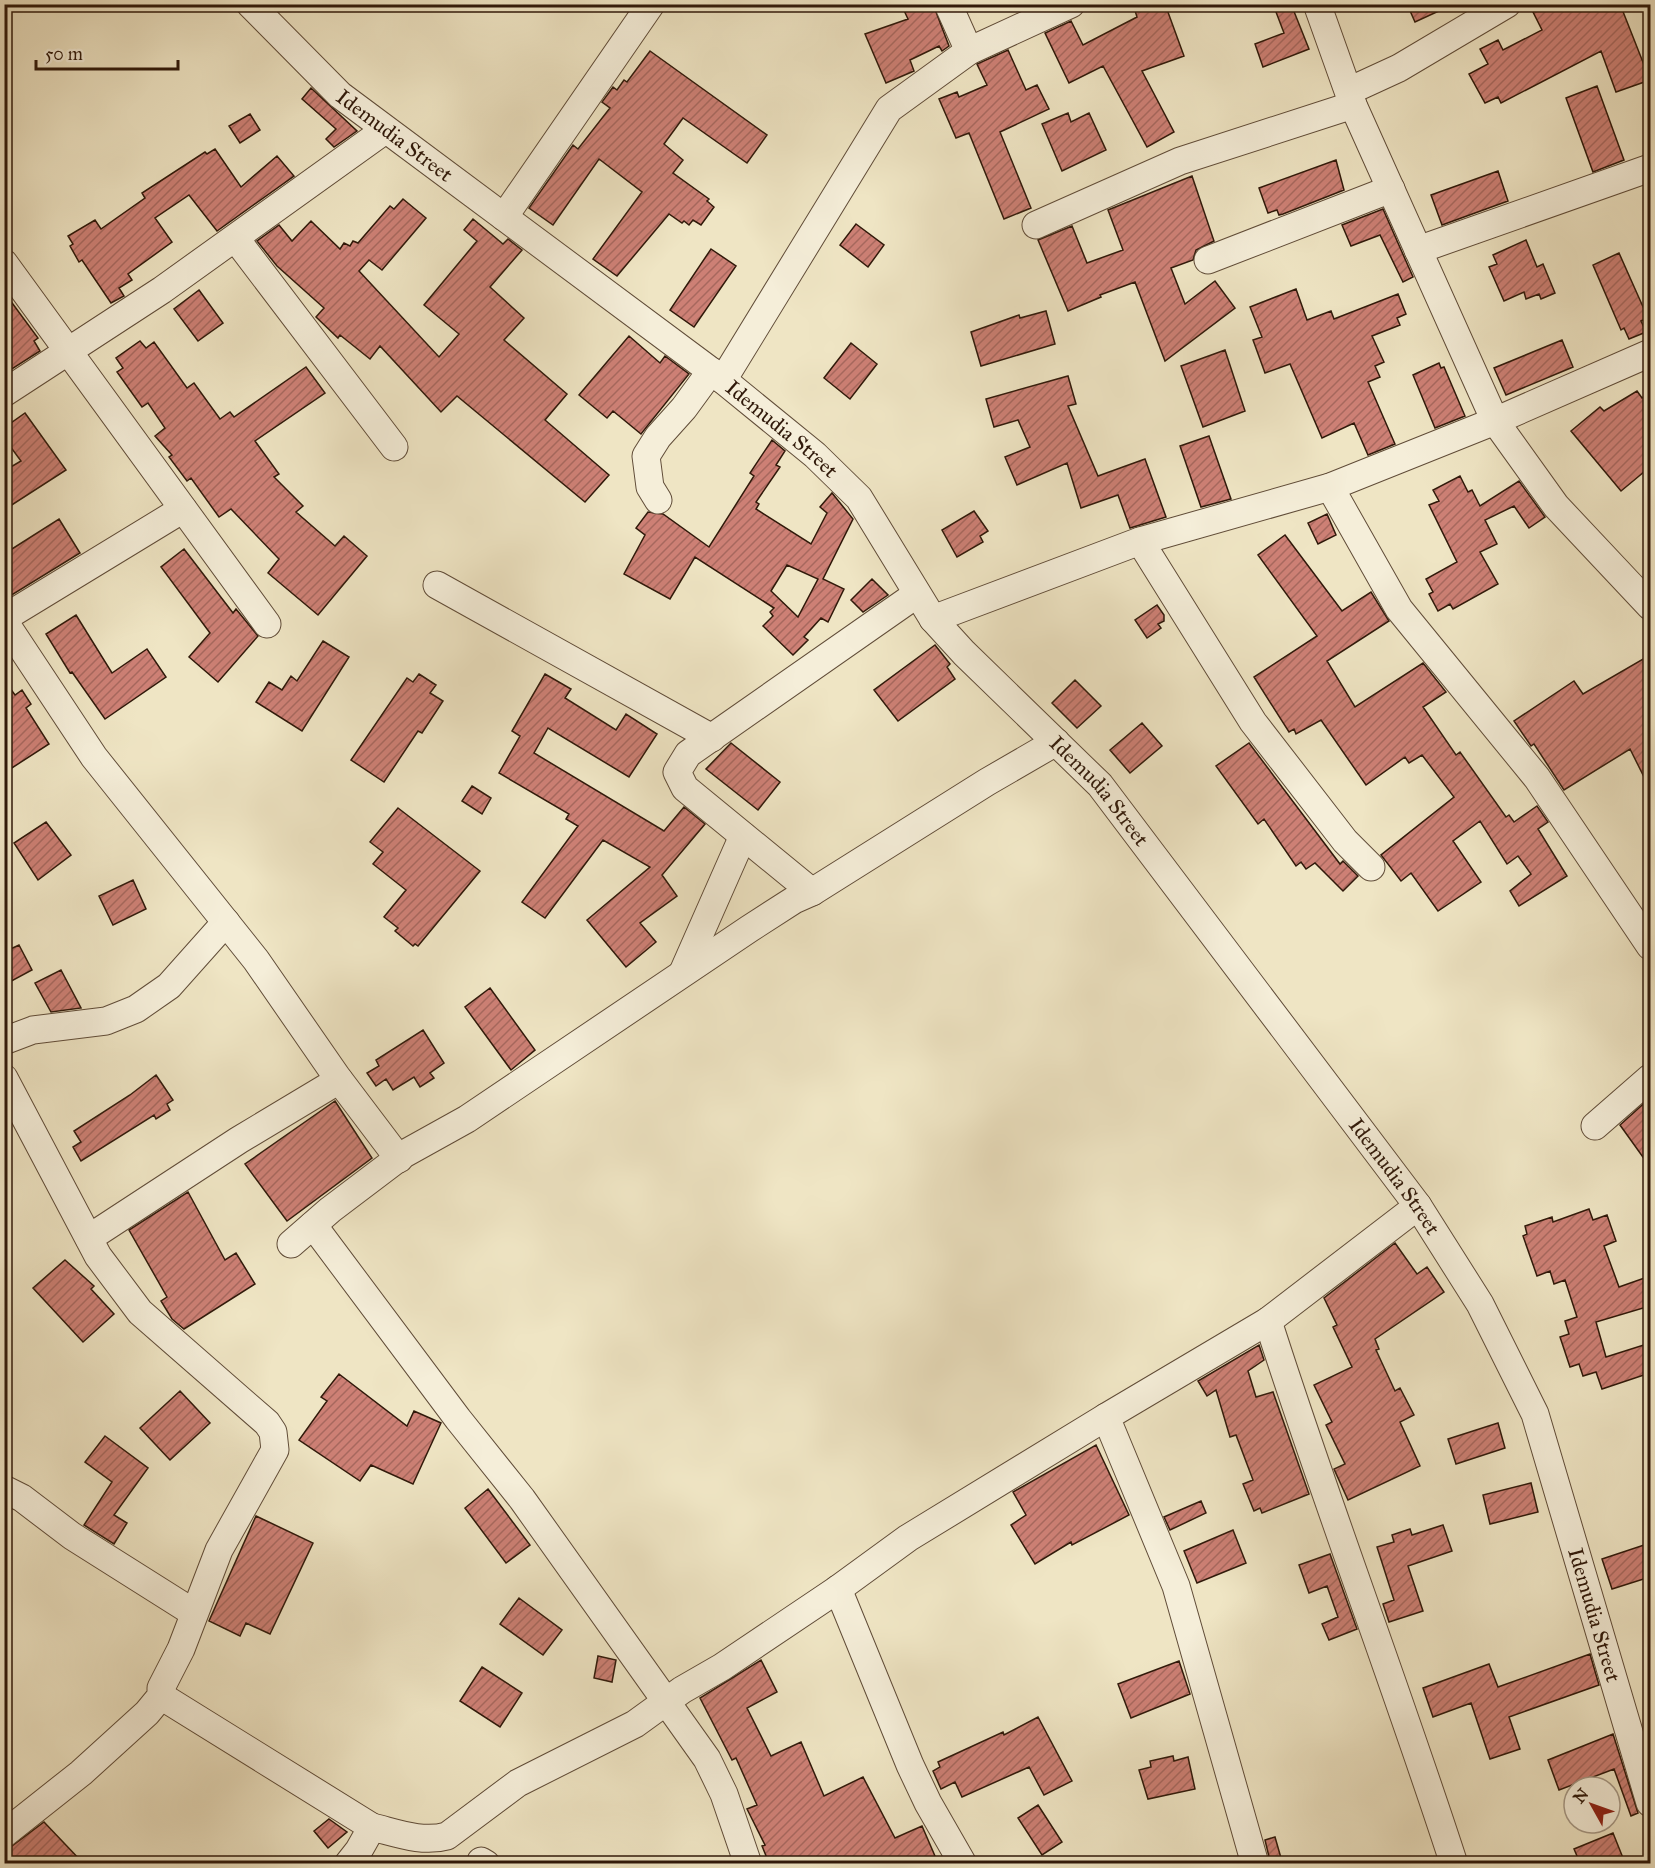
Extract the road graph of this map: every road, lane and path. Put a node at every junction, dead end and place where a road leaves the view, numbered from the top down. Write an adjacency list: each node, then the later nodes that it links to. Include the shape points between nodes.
1 (250, 4): 9 (street, Idemudia Street, via 340,95)
2 (651, 4): 12 (street)
3 (948, 4): 7 (street)
4 (1071, 4): 7 (street)
5 (1317, 4): 8 (street)
6 (1507, 4): 8 (street)
7 (969, 51): 20 (street, via 889,109)
8 (1351, 98): 11 (street); 13 (street, via 1180,161)
9 (385, 130): 12 (street, Idemudia Street); 14 (street)
10 (1650, 168): 15 (street)
11 (1391, 189): 15 (street); 16 (street)
12 (504, 217): 20 (street, Idemudia Street)
13 (1036, 225)
14 (236, 238): 18 (street); 23 (street)
15 (1418, 250): 22 (street)
16 (1208, 260)
17 (4, 263): 18 (street)
18 (69, 352): 21 (street); 26 (street)
19 (1650, 353): 22 (street)
20 (717, 375): 25 (street, via 658,437 646,456 650,487); 29 (street, Idemudia Street, via 815,455 859,498)
21 (4, 393)
22 (1495, 421): 24 (street); 30 (street, via 1556,506)
23 (394, 447)
24 (1330, 487): 27 (street); 40 (street, via 1399,609 1537,778)
25 (658, 500)
26 (183, 509): 32 (street); 33 (street)
27 (1140, 541): 31 (street); 37 (street, via 1253,722 1345,841)
28 (437, 585): 34 (street)
29 (916, 594): 31 (street, Idemudia Street); 34 (street)
30 (1650, 606)
31 (933, 619): 35 (street, Idemudia Street)
32 (4, 620): 39 (street, via 93,757)
33 (267, 624)
34 (712, 738): 36 (street, via 681,761 679,781)
35 (1056, 742): 38 (street); 48 (street, Idemudia Street, via 1100,785)
36 (743, 836): 38 (street); 41 (street)
37 (1371, 867)
38 (812, 892): 41 (street)
39 (226, 922): 42 (street, via 169,986 136,1009 106,1022 33,1030); 45 (street)
40 (1650, 946)
41 (683, 972): 47 (street, via 467,1119)
42 (4, 1041)
43 (4, 1078): 50 (street)
44 (1650, 1078): 46 (street)
45 (339, 1080): 47 (street); 50 (street)
46 (1595, 1126)
47 (399, 1159): 49 (street)
48 (1418, 1206): 52 (street); 59 (street, Idemudia Street, via 1480,1304 1535,1414)
49 (313, 1226): 51 (street); 58 (street, via 522,1499)
50 (89, 1238): 56 (street, via 140,1312 256,1411 273,1432 274,1450 219,1550)
51 (291, 1244)
52 (1268, 1321): 53 (street); 66 (street)
53 (1106, 1417): 55 (street, via 908,1538); 65 (street, via 1176,1586)
54 (4, 1489): 56 (street)
55 (838, 1589): 58 (street); 64 (street, via 910,1765)
56 (194, 1612): 57 (street)
57 (161, 1696): 60 (street); 61 (street, via 81,1773)
58 (665, 1702): 60 (street, via 635,1724 518,1783 447,1836 416,1837); 63 (street, via 707,1759)
59 (1650, 1803)
60 (372, 1827): 62 (street)
61 (4, 1833)
62 (348, 1863)
63 (748, 1863)
64 (963, 1863)
65 (1255, 1863)
66 (1454, 1863)

